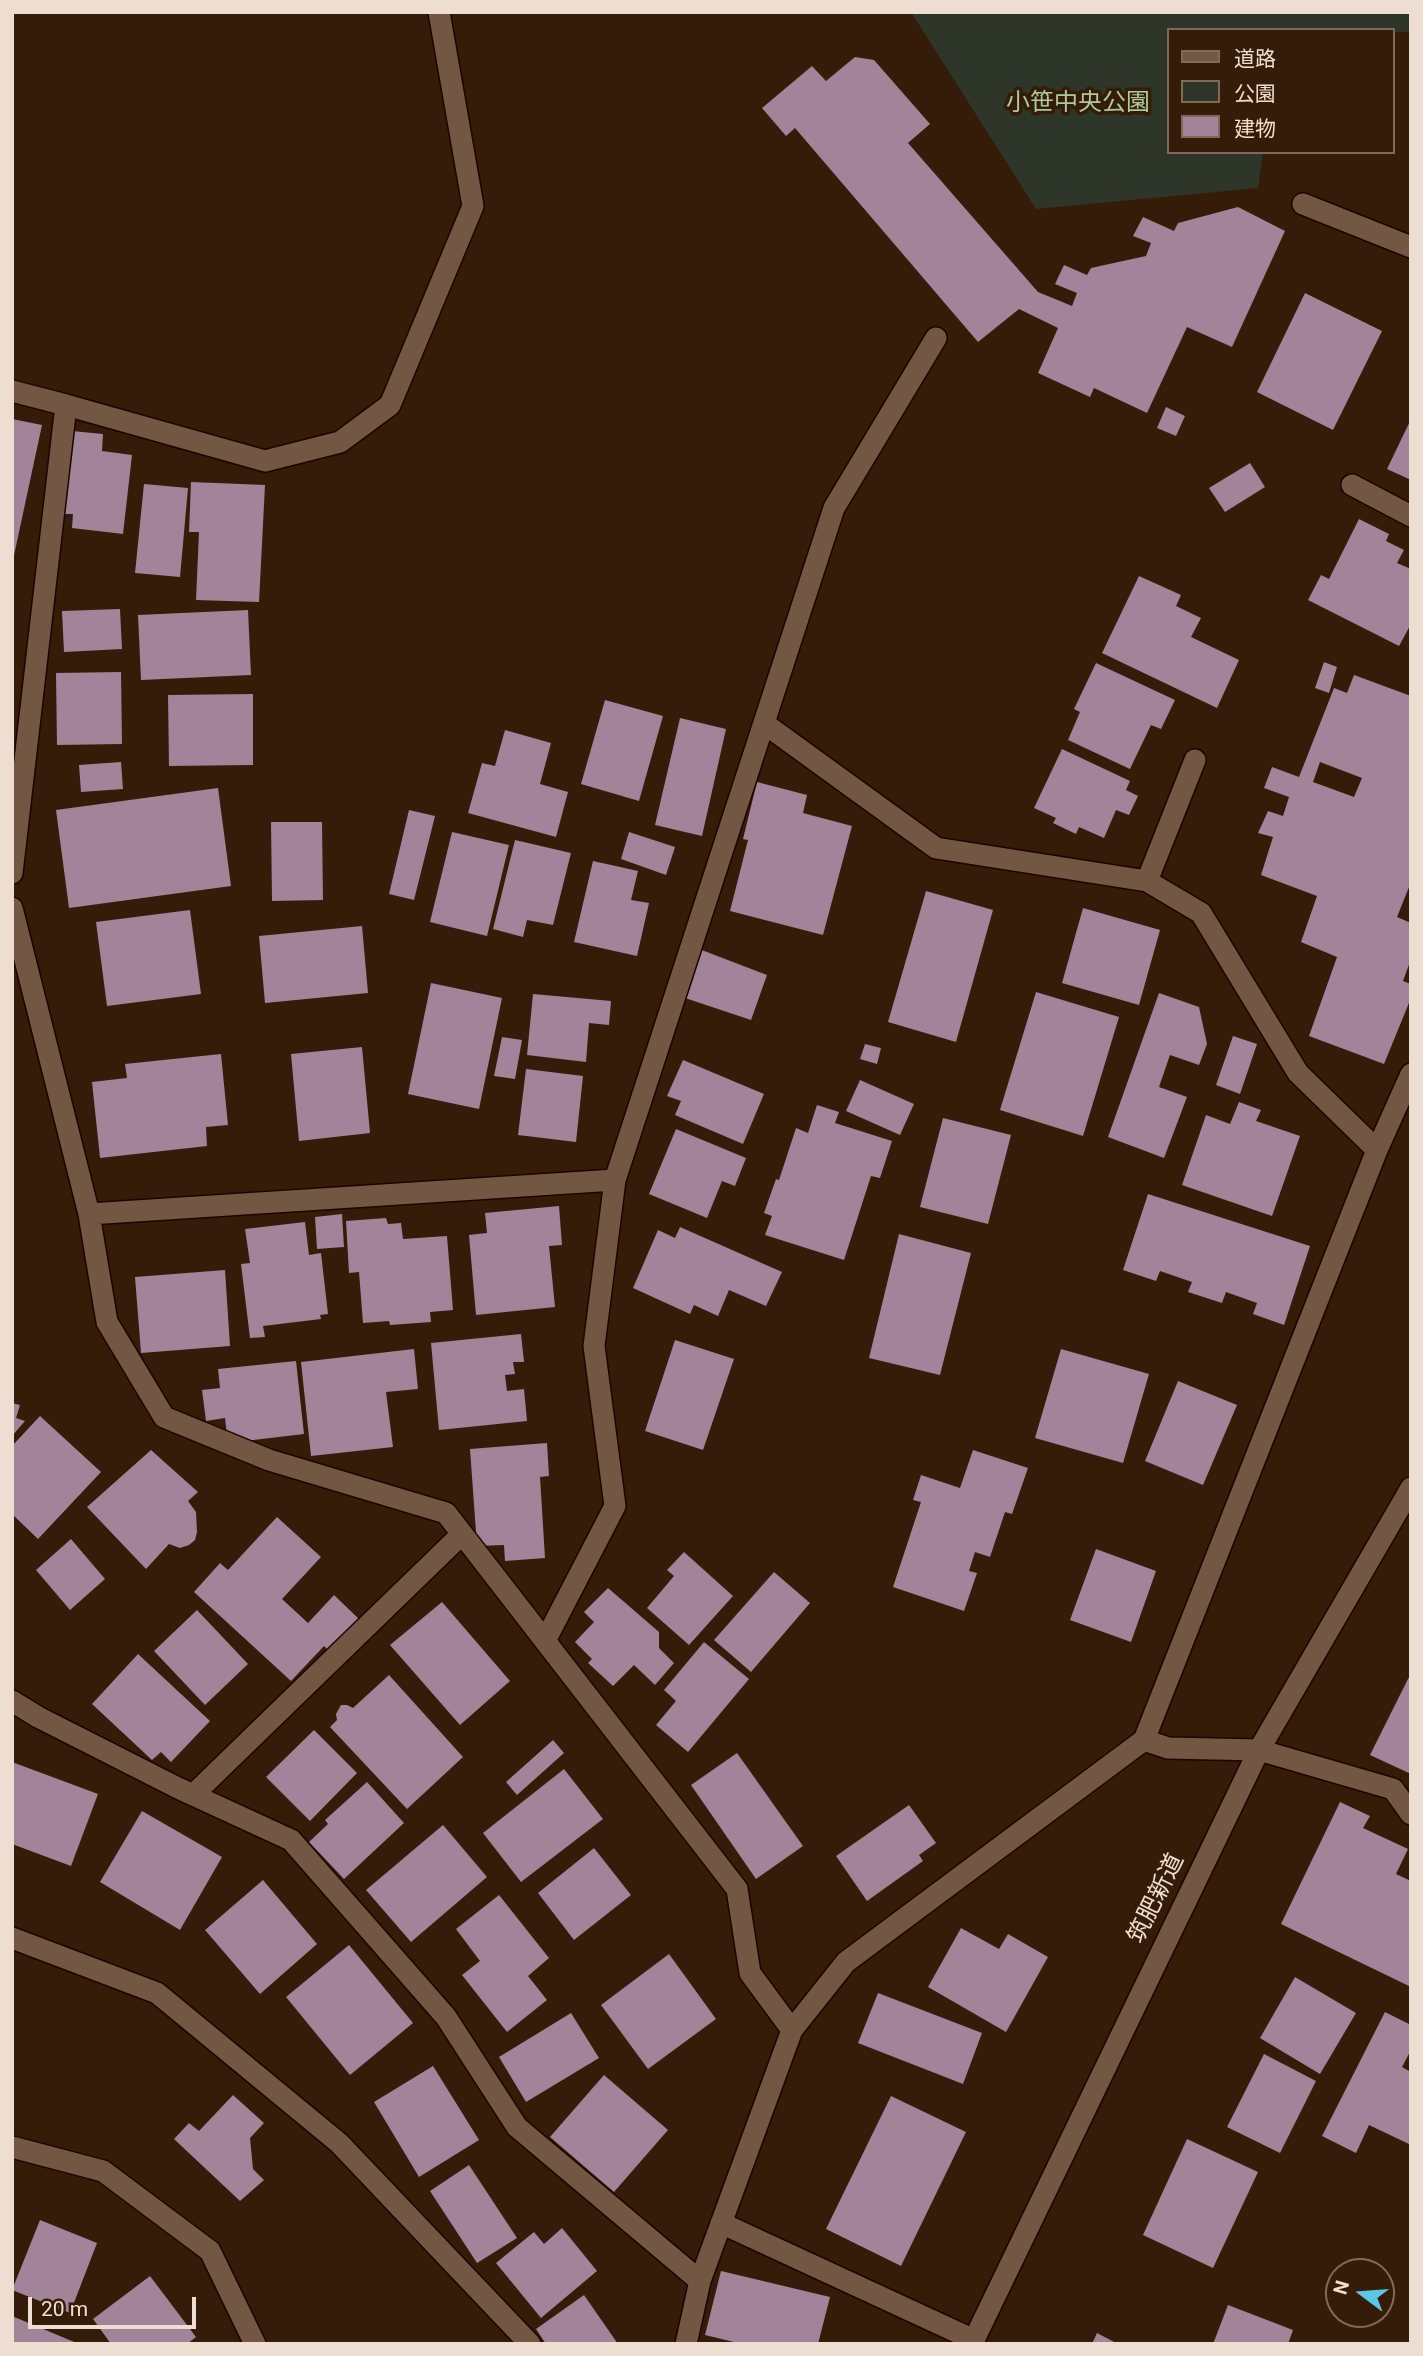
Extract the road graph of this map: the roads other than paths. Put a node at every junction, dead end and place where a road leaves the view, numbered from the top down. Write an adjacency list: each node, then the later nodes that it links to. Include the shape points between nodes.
1 (439, 12): 6 (street, via 473,206 390,405 340,442 265,461)
2 (1303, 204): 3 (street)
3 (1411, 247)
4 (936, 338): 9 (street, via 834,508)
5 (12, 391): 6 (street)
6 (66, 405): 11 (street)
7 (1352, 485): 8 (street)
8 (1411, 516)
9 (765, 724): 12 (street, via 936,848); 16 (street)
10 (1195, 760): 12 (street)
11 (12, 873)
12 (1147, 881): 15 (street, via 1201,913 1298,1073)
13 (12, 908): 17 (street)
14 (1411, 1074): 15 (street)
15 (1377, 1150): 22 (street)
16 (615, 1180): 17 (street); 20 (street, via 594,1346 615,1506)
17 (89, 1214): 19 (street, via 107,1322 164,1417 270,1460 446,1513)
18 (1411, 1488): 23 (street, 筑肥新道)
19 (462, 1534): 20 (street); 24 (street)
20 (545, 1641): 27 (street, via 737,1889 750,1973)
21 (12, 1701): 24 (street)
22 (1144, 1740): 23 (street, via 1168,1748); 27 (street, via 846,1962)
23 (1259, 1750): 25 (street, via 1393,1789); 31 (street, 筑肥新道)
24 (193, 1794): 30 (street, via 291,1840 446,2017 517,2127)
25 (1411, 1814)
26 (12, 1938): 33 (street, via 158,1993 339,2143)
27 (792, 2030): 29 (street)
28 (12, 2147): 32 (street, via 103,2171 210,2250)
29 (721, 2223): 30 (street); 31 (street)
30 (700, 2281): 34 (street)
31 (973, 2342)
32 (255, 2344)
33 (530, 2344)
34 (686, 2344)

